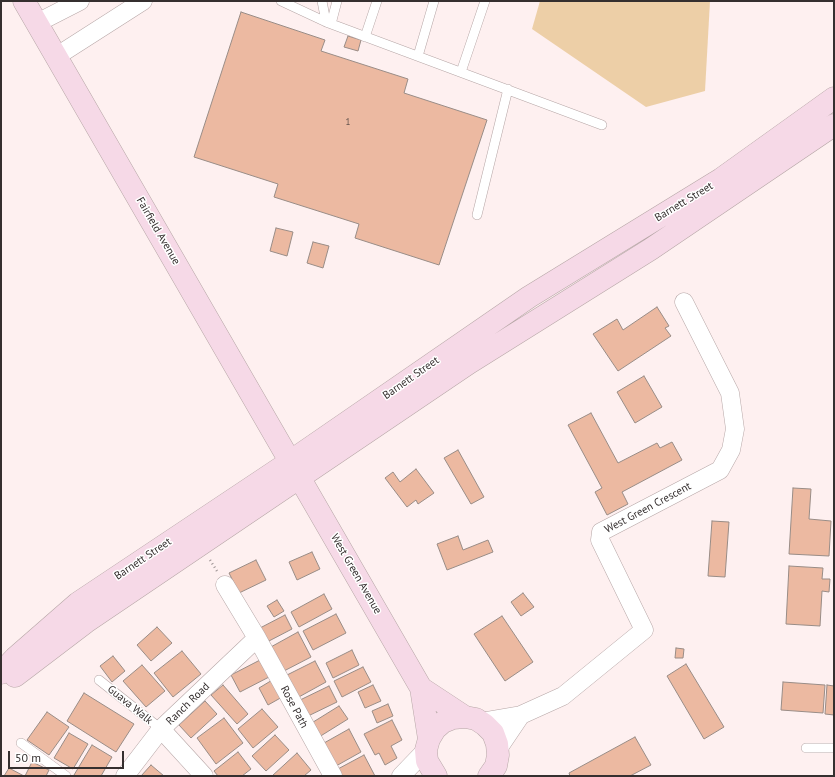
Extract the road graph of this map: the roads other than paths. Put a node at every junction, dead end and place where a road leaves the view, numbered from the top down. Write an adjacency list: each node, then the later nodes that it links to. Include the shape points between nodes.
1 (24, 1): 10 (main road, Fairfield Avenue)
2 (80, 1): 10 (street)
3 (143, 1): 13 (street)
4 (281, 1): 11 (lane)
5 (322, 1): 11 (lane)
6 (337, 1): 11 (lane)
7 (377, 1): 12 (lane)
8 (434, 1): 14 (lane)
9 (484, 1): 15 (lane)
10 (37, 23): 13 (main road, Fairfield Avenue)
11 (328, 23): 12 (lane)
12 (365, 37): 14 (lane)
13 (57, 56): 22 (main road, Fairfield Avenue)
14 (418, 56): 15 (lane)
15 (461, 72): 16 (lane)
16 (508, 90): 18 (lane); 20 (lane)
17 (834, 98): 22 (main road, Barnett Street, via 721,179 529,297)
18 (602, 125)
19 (834, 125): 22 (main road, Barnett Street, via 651,249)
20 (477, 215)
21 (684, 302): 29 (street, West Green Crescent, via 730,393 735,429 731,450 720,470 601,532 600,540 644,630 563,696)
22 (295, 469): 25 (main road, Barnett Street, via 78,603); 27 (main road, Barnett Street, via 201,545 86,622); 28 (main road, West Green Avenue)
23 (225, 585): 24 (street, Rose Path)
24 (257, 638): 31 (street, Ranch Road); 40 (street, Rose Path)
25 (1, 673)
26 (99, 680): 31 (lane, Guava Walk)
27 (1, 686)
28 (421, 688): 30 (main road, West Green Avenue); 33 (main road, West Green Avenue)
29 (521, 715): 30 (street, West Green Crescent); 36 (street)
30 (473, 719): 33 (main road, via 454,718 443,722 435,729); 36 (main road, West Green Avenue, via 493,733)
31 (161, 730): 38 (street, Ranch Road); 39 (street)
32 (21, 743): 37 (lane)
33 (428, 744): 41 (street); 42 (main road, West Green Avenue, via 427,761)
34 (806, 748): 35 (lane)
35 (834, 748)
36 (494, 767)
37 (64, 776)
38 (125, 776)
39 (204, 776)
40 (333, 776)
41 (401, 776)
42 (436, 776)

